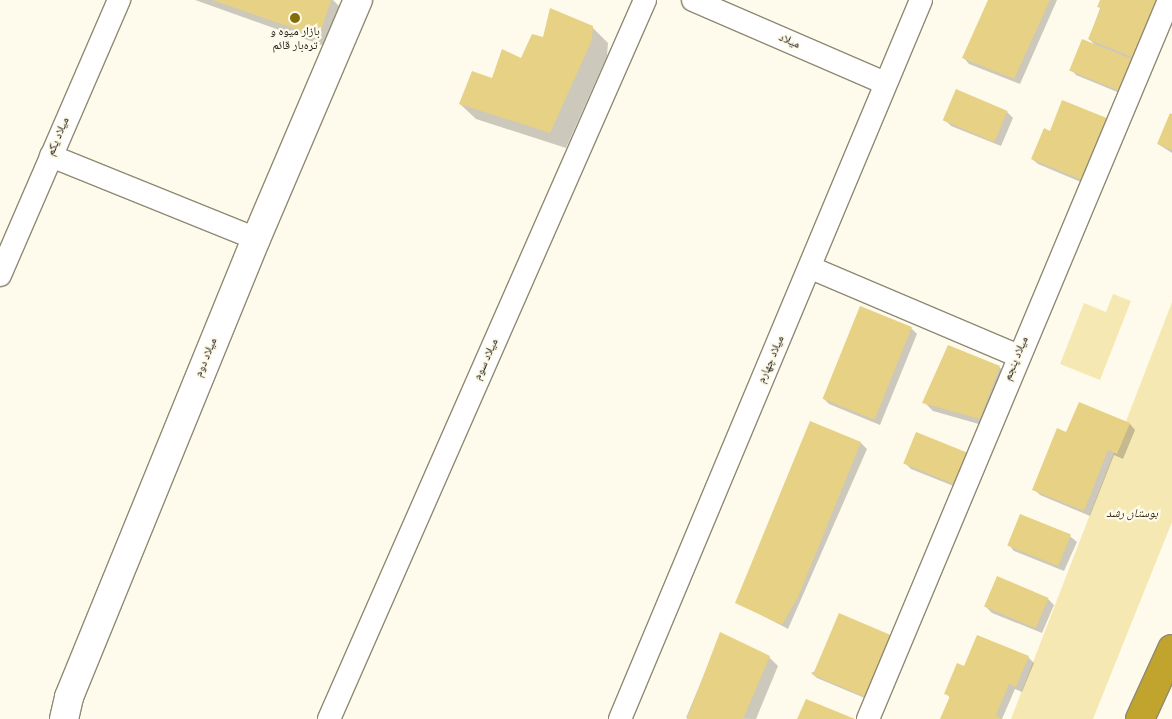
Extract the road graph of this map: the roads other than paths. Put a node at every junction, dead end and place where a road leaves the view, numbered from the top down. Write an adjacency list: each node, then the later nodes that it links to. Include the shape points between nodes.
1 (119, 0): 8 (street, میلاد یکم)
2 (358, 0): 9 (street, میلاد دوم)
3 (645, 0): 15 (street, میلاد سوم)
4 (693, 0): 7 (street, میلاد)
5 (921, 0): 7 (street, میلاد چهارم)
6 (1169, 0): 12 (street, میلاد پنجم)
7 (885, 83): 10 (street, میلاد چهارم)
8 (51, 156): 9 (street); 11 (street, میلاد یکم)
9 (256, 238): 14 (street, میلاد دوم, via 69,697)
10 (811, 268): 12 (street); 16 (street, میلاد چهارم)
11 (0, 274)
12 (1018, 356): 17 (street, میلاد پنجم)
13 (1172, 649): 18 (highway)
14 (64, 719)
15 (329, 719)
16 (620, 719)
17 (868, 719)
18 (1140, 719)

